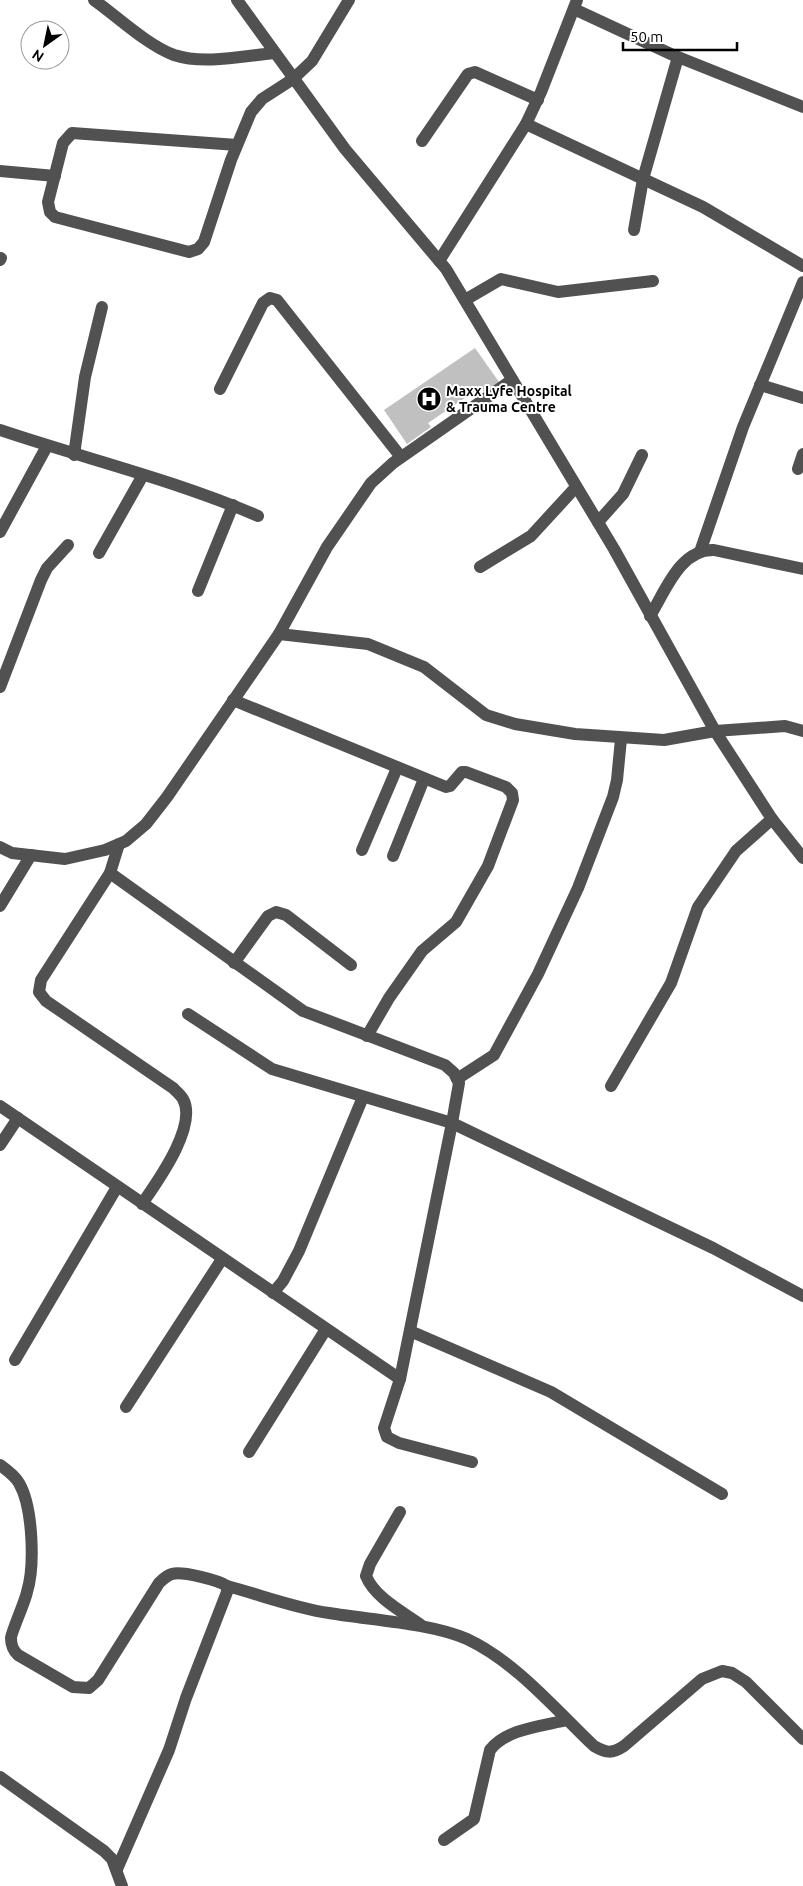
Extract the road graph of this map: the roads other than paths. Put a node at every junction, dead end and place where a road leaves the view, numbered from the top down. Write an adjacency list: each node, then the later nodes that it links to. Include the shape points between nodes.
1 (94, 0): 5 (street, via 174,55 207,58)
2 (237, 0): 5 (street)
3 (349, 0): 7 (street, via 312,61)
4 (575, 5): 6 (street); 8 (street)
5 (274, 53): 7 (street)
6 (678, 57): 9 (street); 15 (street)
7 (293, 79): 12 (street, via 255,105); 17 (street, via 344,149)
8 (538, 100): 10 (street); 11 (street, via 475,72 468,74)
9 (803, 107)
10 (526, 124): 15 (street); 17 (street)
11 (422, 141)
12 (237, 145): 14 (street, via 72,133 63,143); 14 (street, via 204,242 198,250 189,252 55,217 48,202)
13 (0, 171): 14 (street)
14 (54, 176)
15 (643, 179): 16 (street); 18 (street, via 703,207)
16 (634, 230)
17 (439, 261): 21 (street)
18 (803, 266)
19 (653, 281): 21 (street, via 558,292 501,279)
20 (803, 282): 24 (street)
21 (465, 300): 23 (street)
22 (102, 307): 30 (street, via 85,377)
23 (512, 380): 32 (street); 35 (street)
24 (760, 385): 26 (street); 41 (street)
25 (220, 389): 32 (street, via 263,302 270,298 277,300)
26 (803, 398)
27 (0, 430): 28 (street)
28 (47, 446): 30 (street); 39 (street)
29 (803, 454): 33 (street)
30 (74, 455): 34 (street)
31 (642, 455): 38 (street, via 623,494)
32 (401, 457): 47 (street, via 371,483 356,502)
33 (798, 469)
34 (143, 475): 36 (street); 42 (street)
35 (576, 487): 38 (street); 43 (street, via 532,536)
36 (233, 505): 37 (street); 45 (street)
37 (258, 516)
38 (598, 522): 46 (street)
39 (0, 532)
40 (68, 545): 48 (street, via 47,568)
41 (701, 550): 44 (street); 46 (street, via 682,564)
42 (99, 553)
43 (480, 567)
44 (803, 569)
45 (198, 591)
46 (650, 616): 50 (street)
47 (279, 634): 49 (street); 52 (street, via 368,644 424,667 469,704 499,721)
48 (0, 687)
49 (233, 700): 53 (street); 56 (street, via 146,824 126,842)
50 (715, 731): 51 (street, via 785,726); 52 (street, via 664,740); 55 (street)
51 (803, 731)
52 (621, 738): 68 (street, via 613,797 578,888 538,974 494,1055)
53 (397, 768): 54 (street); 58 (street)
54 (424, 779): 60 (street); 67 (street, via 446,787 466,772 506,787 513,800 488,866 456,922 422,951)
55 (772, 819): 61 (street); 69 (street, via 736,851 698,907 671,983)
56 (119, 844): 59 (street, via 65,859); 62 (street)
57 (0, 847): 59 (street, via 12,854)
58 (362, 850)
59 (31, 856): 63 (street)
60 (393, 856)
61 (803, 858)
62 (110, 873): 64 (street); 76 (street, via 41,980 39,992 46,1001 172,1088 183,1099 186,1112 176,1149 170,1164)
63 (0, 906)
64 (234, 963): 65 (street, via 268,916 276,912 286,915); 67 (street, via 303,1011)
65 (351, 965)
66 (188, 1014): 70 (street, via 272,1069)
67 (367, 1036): 68 (street, via 439,1062 454,1072)
68 (457, 1079): 73 (street)
69 (611, 1086)
70 (363, 1096): 73 (street); 78 (street, via 299,1251)
71 (0, 1106): 72 (street)
72 (18, 1118): 74 (street); 75 (street)
73 (452, 1123): 79 (street, via 704,1244); 81 (street)
74 (0, 1145)
75 (117, 1187): 76 (street); 82 (street)
76 (142, 1204): 77 (street)
77 (222, 1259): 78 (street); 84 (street)
78 (273, 1293): 80 (street)
79 (803, 1296)
80 (326, 1329): 83 (street); 85 (street)
81 (410, 1331): 83 (street); 88 (street, via 552,1392)
82 (15, 1360)
83 (400, 1379): 86 (street, via 384,1428 387,1437)
84 (126, 1406)
85 (249, 1452)
86 (472, 1462)
87 (0, 1465): 90 (street, via 19,1483 28,1507 30,1535 31,1571 20,1617 10,1637 12,1649 73,1687 89,1688 98,1680 159,1583 166,1577 174,1573 219,1581)
88 (722, 1494)
89 (400, 1512): 91 (street, via 366,1576 380,1595)
90 (227, 1586): 91 (street, via 327,1613); 96 (street, via 172,1741)
91 (425, 1628): 92 (street, via 458,1636 485,1650 530,1684)
92 (567, 1720): 93 (street, via 594,1746 605,1752 615,1752 702,1680 722,1671 746,1682); 95 (street, via 505,1736 496,1742 490,1750 474,1819)
93 (803, 1739)
94 (0, 1777): 96 (street, via 104,1851)
95 (444, 1840)
96 (117, 1869): 97 (street)
97 (122, 1886)

